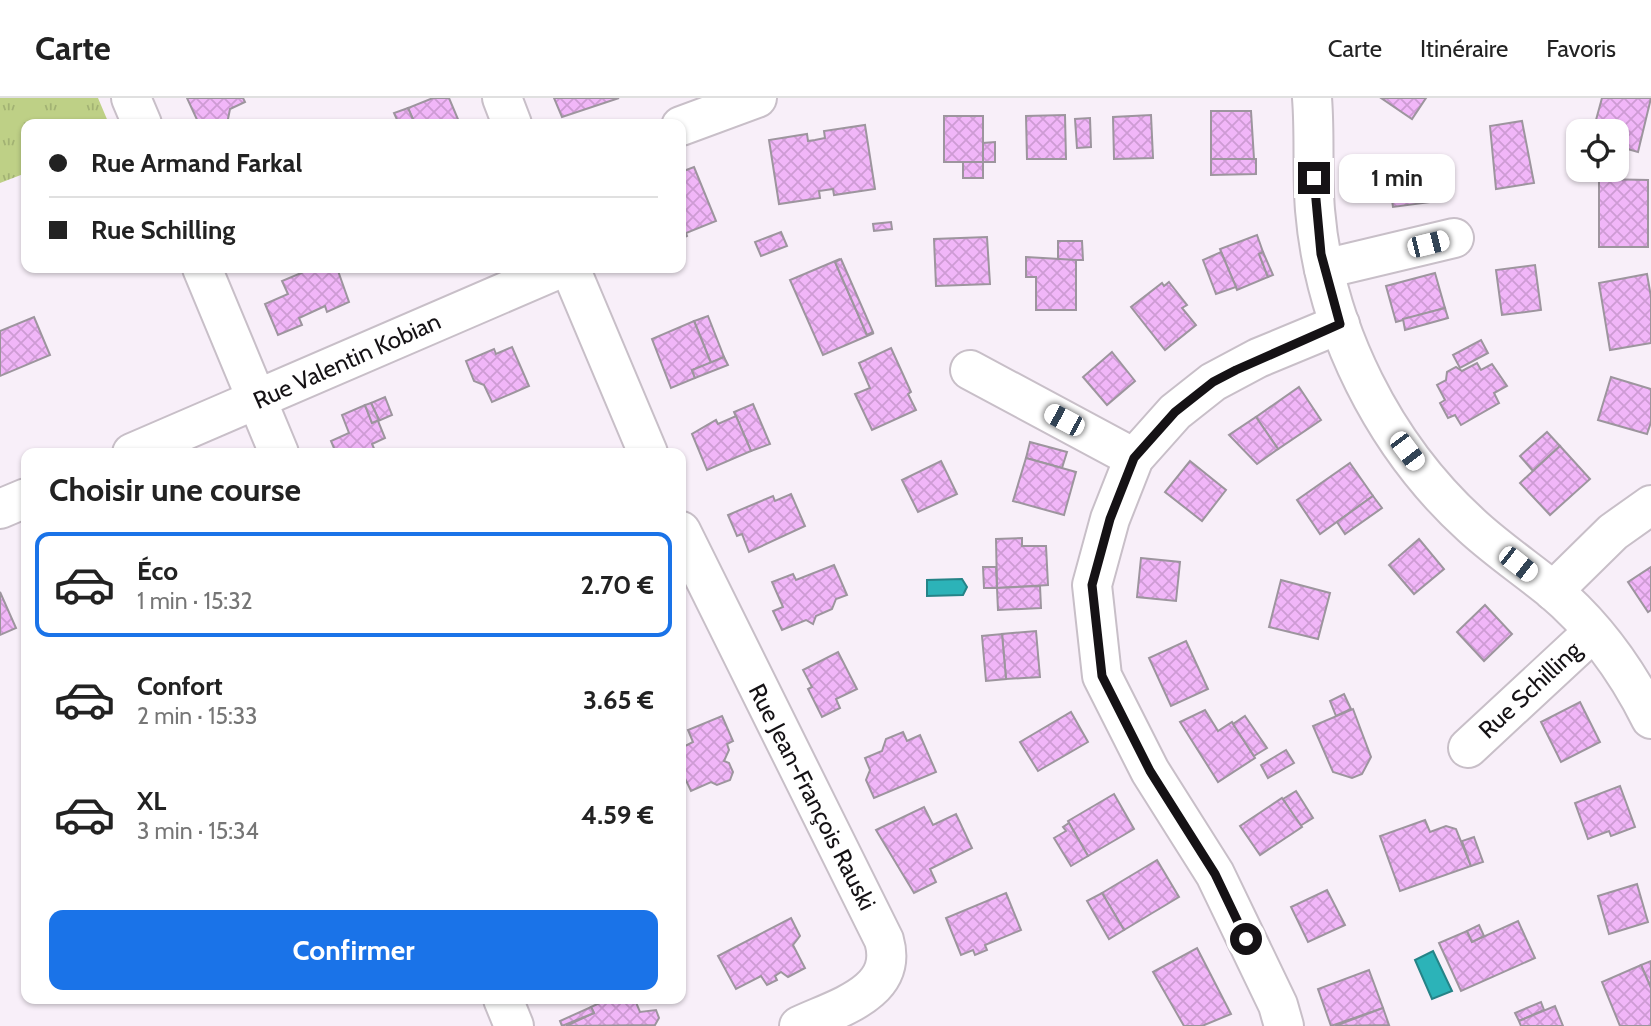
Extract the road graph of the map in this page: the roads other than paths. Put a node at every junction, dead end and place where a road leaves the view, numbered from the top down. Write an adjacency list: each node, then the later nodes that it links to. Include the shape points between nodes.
1 (131, 98): 5 (street)
2 (502, 98): 6 (street)
3 (757, 98): 7 (street)
4 (1313, 106): 9 (street, Rue Schilling, via 1315,209)
5 (140, 119)
6 (510, 119)
7 (686, 124)
8 (1454, 238): 9 (street)
9 (1324, 269): 13 (street, Rue Schilling)
10 (204, 273): 15 (street)
11 (550, 273): 15 (street, Rue Valentin Kobian)
12 (572, 273): 18 (street)
13 (1340, 324): 19 (street, via 1213,382 1175,412); 24 (street, Rue Schilling, via 1367,387 1422,472 1471,525)
14 (971, 370): 19 (street)
15 (257, 401): 16 (street, Rue Valentin Kobian); 17 (street)
16 (144, 448)
17 (277, 448)
18 (646, 448)
19 (1134, 458): 31 (street, via 1110,519 1092,585 1102,676 1150,771 1215,874)
20 (21, 500): 22 (street)
21 (1651, 505): 24 (street, via 1613,532)
22 (0, 509)
23 (686, 541): 30 (street, Rue Jean-François Rauski, via 888,953 882,979 872,990)
24 (1552, 591): 25 (street, Rue Schilling)
25 (1593, 632): 26 (street, Rue Schilling, via 1621,667); 27 (street, Rue Schilling)
26 (1651, 719)
27 (1468, 748)
28 (505, 1004): 29 (street)
29 (514, 1026)
30 (799, 1026)
31 (1284, 1026)

